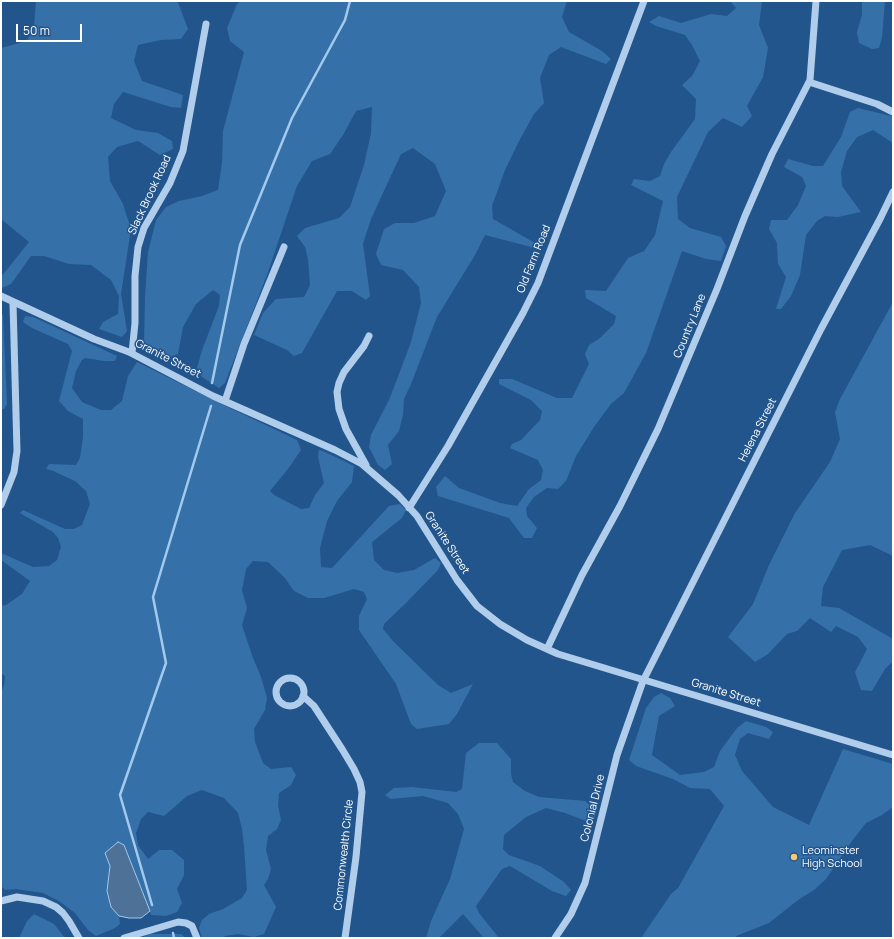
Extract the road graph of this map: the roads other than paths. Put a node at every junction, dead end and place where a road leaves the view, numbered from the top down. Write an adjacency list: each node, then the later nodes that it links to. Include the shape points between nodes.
1 (644, 1): 15 (street, Old Farm Road, via 538,284 448,446)
2 (816, 1): 4 (street, Country Lane)
3 (206, 24): 11 (street, Slack Brook Road, via 183,151 170,183 144,228 138,247)
4 (809, 82): 5 (street); 16 (street, Country Lane, via 772,154 745,216 658,429)
5 (893, 112)
6 (893, 192): 17 (street, Helena Street)
7 (284, 247): 12 (street, via 244,344)
8 (1, 296): 9 (street, Granite Street)
9 (13, 303): 11 (street, Granite Street); 14 (street, via 17,451 14,472)
10 (369, 336): 13 (street, via 344,372 337,392 339,409 346,429)
11 (132, 353): 12 (street, Granite Street)
12 (225, 401): 13 (street, Granite Street, via 335,450)
13 (368, 469): 15 (street, Granite Street)
14 (1, 505)
15 (410, 508): 16 (street, Granite Street, via 477,606 526,640)
16 (547, 649): 17 (street, Granite Street)
17 (644, 679): 19 (street, Granite Street); 25 (street, Colonial Drive, via 617,755 585,882 571,914)
18 (303, 696): 24 (street, Commonwealth Circle, via 317,710 342,749 354,769 362,792)
19 (893, 754)
20 (1, 901): 21 (street, via 17,897 32,898 56,907 69,921)
21 (79, 938)
22 (124, 938): 23 (street, via 178,922 192,926)
23 (197, 938)
24 (345, 938)
25 (555, 938)

